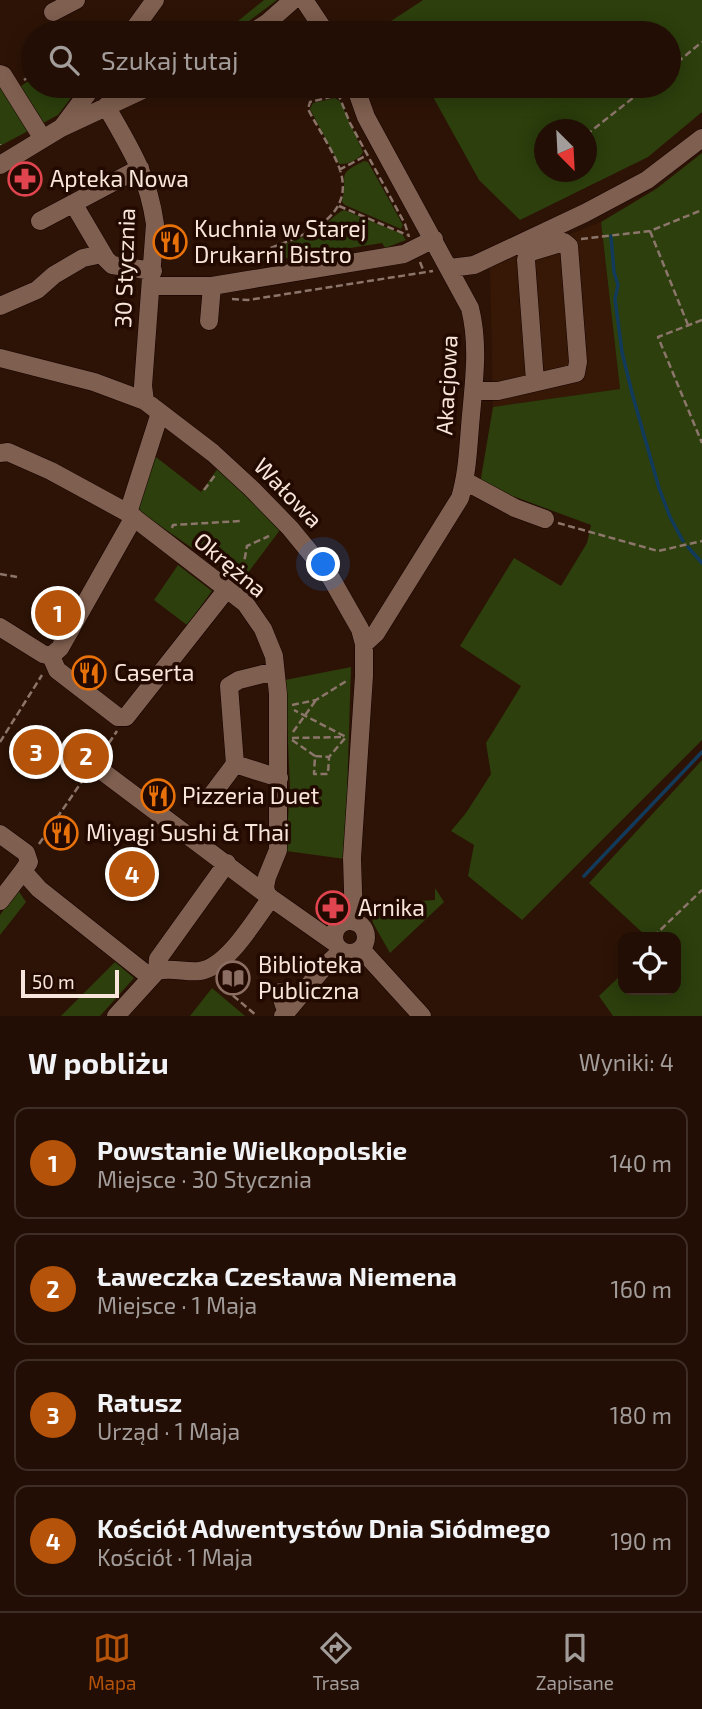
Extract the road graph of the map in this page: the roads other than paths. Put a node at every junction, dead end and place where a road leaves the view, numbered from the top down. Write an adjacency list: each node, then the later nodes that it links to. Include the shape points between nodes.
1 (76, 0): 5 (street)
2 (293, 0): 7 (street)
3 (304, 0): 8 (street)
4 (148, 3): 6 (street)
5 (53, 12)
6 (132, 21)
7 (269, 21)
8 (319, 21)
9 (0, 74): 16 (street)
10 (84, 98): 14 (street)
11 (116, 98): 13 (street)
12 (359, 98): 21 (street, Akacjowa)
13 (106, 106): 14 (street); 18 (street, 30 Stycznia)
14 (61, 128): 16 (street)
15 (702, 138): 23 (street, via 647,180 585,213 474,265)
16 (43, 139): 17 (street)
17 (0, 164)
18 (140, 168): 19 (street); 24 (street, 30 Stycznia, via 152,198 156,228)
19 (73, 203): 20 (street); 22 (street)
20 (40, 221)
21 (434, 239): 23 (street, Akacjowa); 25 (street, via 410,243 390,256)
22 (102, 254): 24 (street, via 112,265); 26 (street, via 83,258 37,290)
23 (450, 268): 30 (street, Akacjowa, via 474,326)
24 (152, 279): 25 (street); 31 (street, 30 Stycznia)
25 (212, 290): 27 (street)
26 (0, 306)
27 (209, 321)
28 (0, 358): 31 (street, Wałowa, via 94,382)
29 (534, 382): 29 (street, via 576,373 569,246 564,242 528,253 526,260); 30 (street, via 498,391)
30 (474, 391): 34 (street, Akacjowa)
31 (145, 401): 32 (street, Wałowa)
32 (160, 413): 35 (street); 39 (street, Wałowa, via 224,463 290,528 331,578)
33 (0, 453): 35 (street, Okrężna, via 8,452 51,471)
34 (465, 481): 36 (street); 39 (street, Akacjowa, via 460,498 412,576 376,633)
35 (133, 517): 37 (street, Okrężna); 40 (street)
36 (545, 519)
37 (227, 589): 40 (street, via 128,715 118,717 57,670); 41 (street, Okrężna, via 245,603 263,629)
38 (0, 627): 40 (street)
39 (364, 643): 51 (street, Wałowa, via 352,858)
40 (51, 658)
41 (275, 671): 42 (street, via 229,685); 44 (street, Okrężna)
42 (235, 764): 44 (street); 45 (street)
43 (94, 765): 47 (street)
44 (278, 778): 49 (street, Okrężna, via 278,850 265,887)
45 (211, 796)
46 (0, 834): 48 (street, via 26,853)
47 (225, 862): 49 (street); 54 (street, via 158,959)
48 (26, 865): 50 (street); 54 (street, via 39,889)
49 (269, 896): 52 (street); 54 (street, via 243,936 217,964 201,971 172,969)
50 (0, 901)
51 (354, 922): 52 (street, via 337,928); 53 (street, via 366,933)
52 (338, 947): 53 (street, via 350,953); 56 (street)
53 (361, 949): 58 (street)
54 (153, 974): 57 (street)
55 (280, 992): 56 (street)
56 (286, 1013)
57 (116, 1016)
58 (422, 1016)

